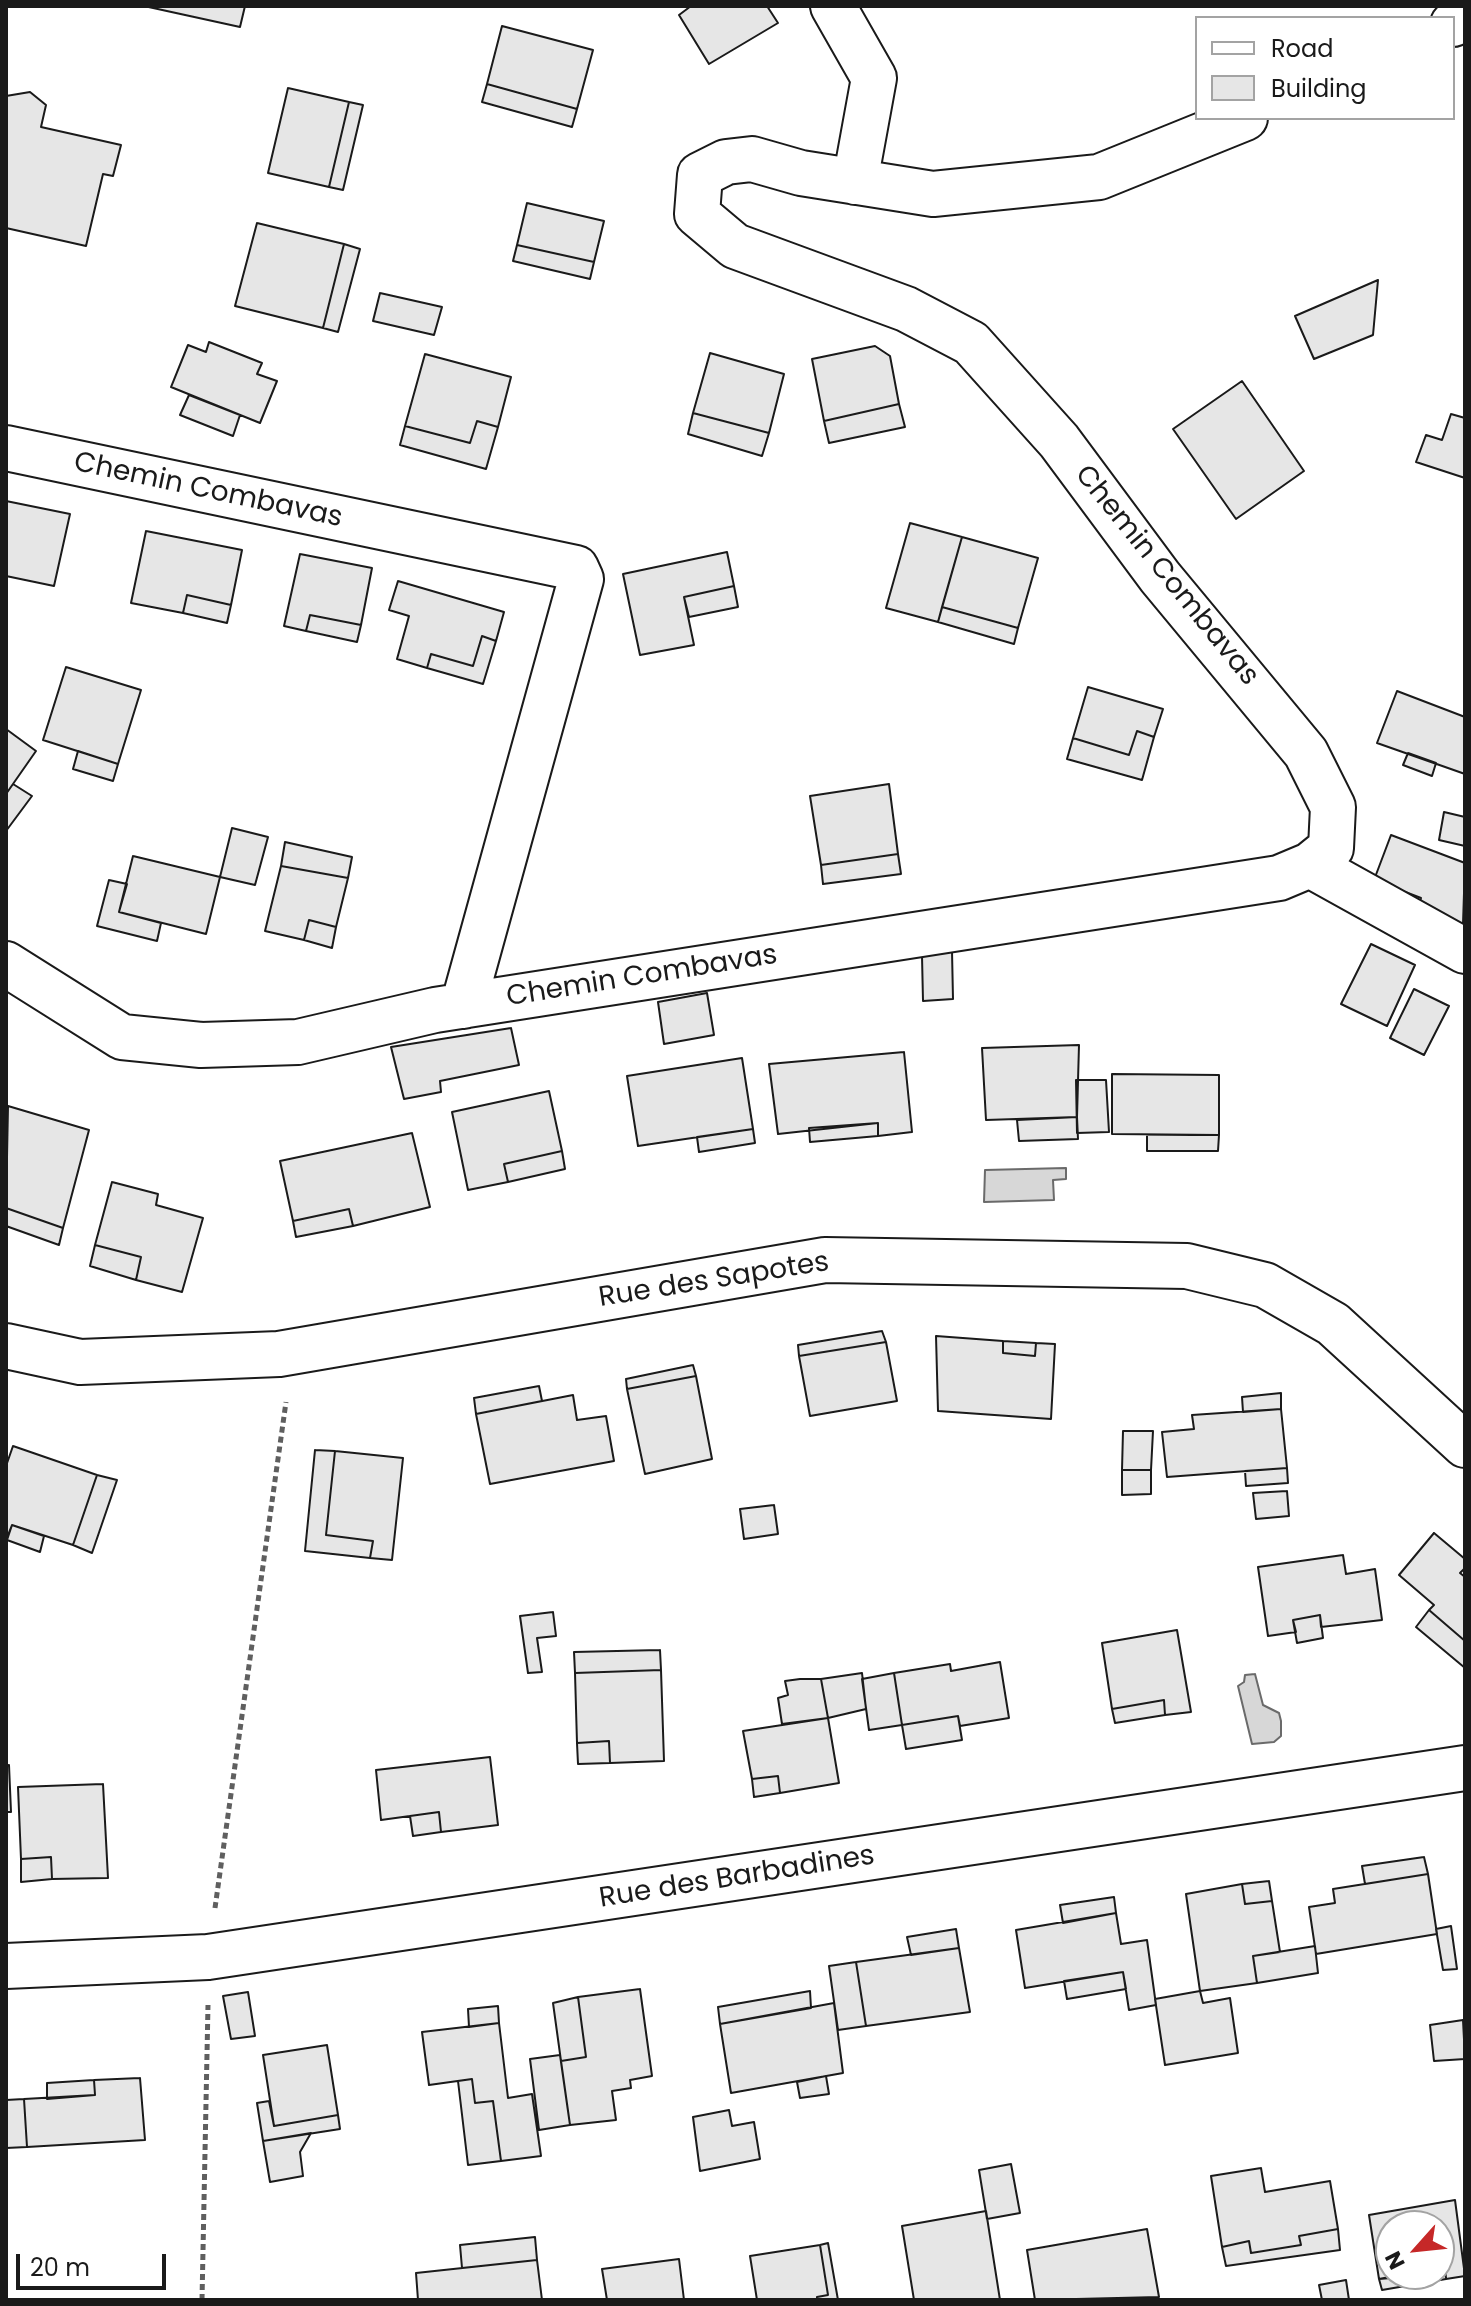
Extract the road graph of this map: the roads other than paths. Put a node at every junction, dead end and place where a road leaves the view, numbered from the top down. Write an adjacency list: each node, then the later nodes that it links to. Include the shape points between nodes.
1 (833, 6): 3 (street, via 874,78)
2 (1240, 120): 3 (street, Chemin Combavas, via 1099,177 933,194)
3 (855, 182): 5 (street, Chemin Combavas, via 752,159 726,162 700,175 697,214 735,246 906,309 971,343 1059,441 1160,577 1306,753 1333,807 1331,848)
4 (6, 448): 8 (street, Chemin Combavas, via 576,568 581,579)
5 (1310, 865): 6 (street); 8 (street, Chemin Combavas, via 1279,878)
6 (1465, 951)
7 (6, 964): 8 (street, Chemin Combavas, via 122,1037 201,1045 298,1042)
8 (463, 1006)
9 (6, 1346): 10 (street, Rue des Sapotes, via 80,1362 293,1352 825,1260 1187,1266 1265,1285 1333,1324)
10 (1465, 1445)
11 (1465, 1768): 12 (street, Rue des Barbadines, via 208,1957)
12 (6, 1966)

